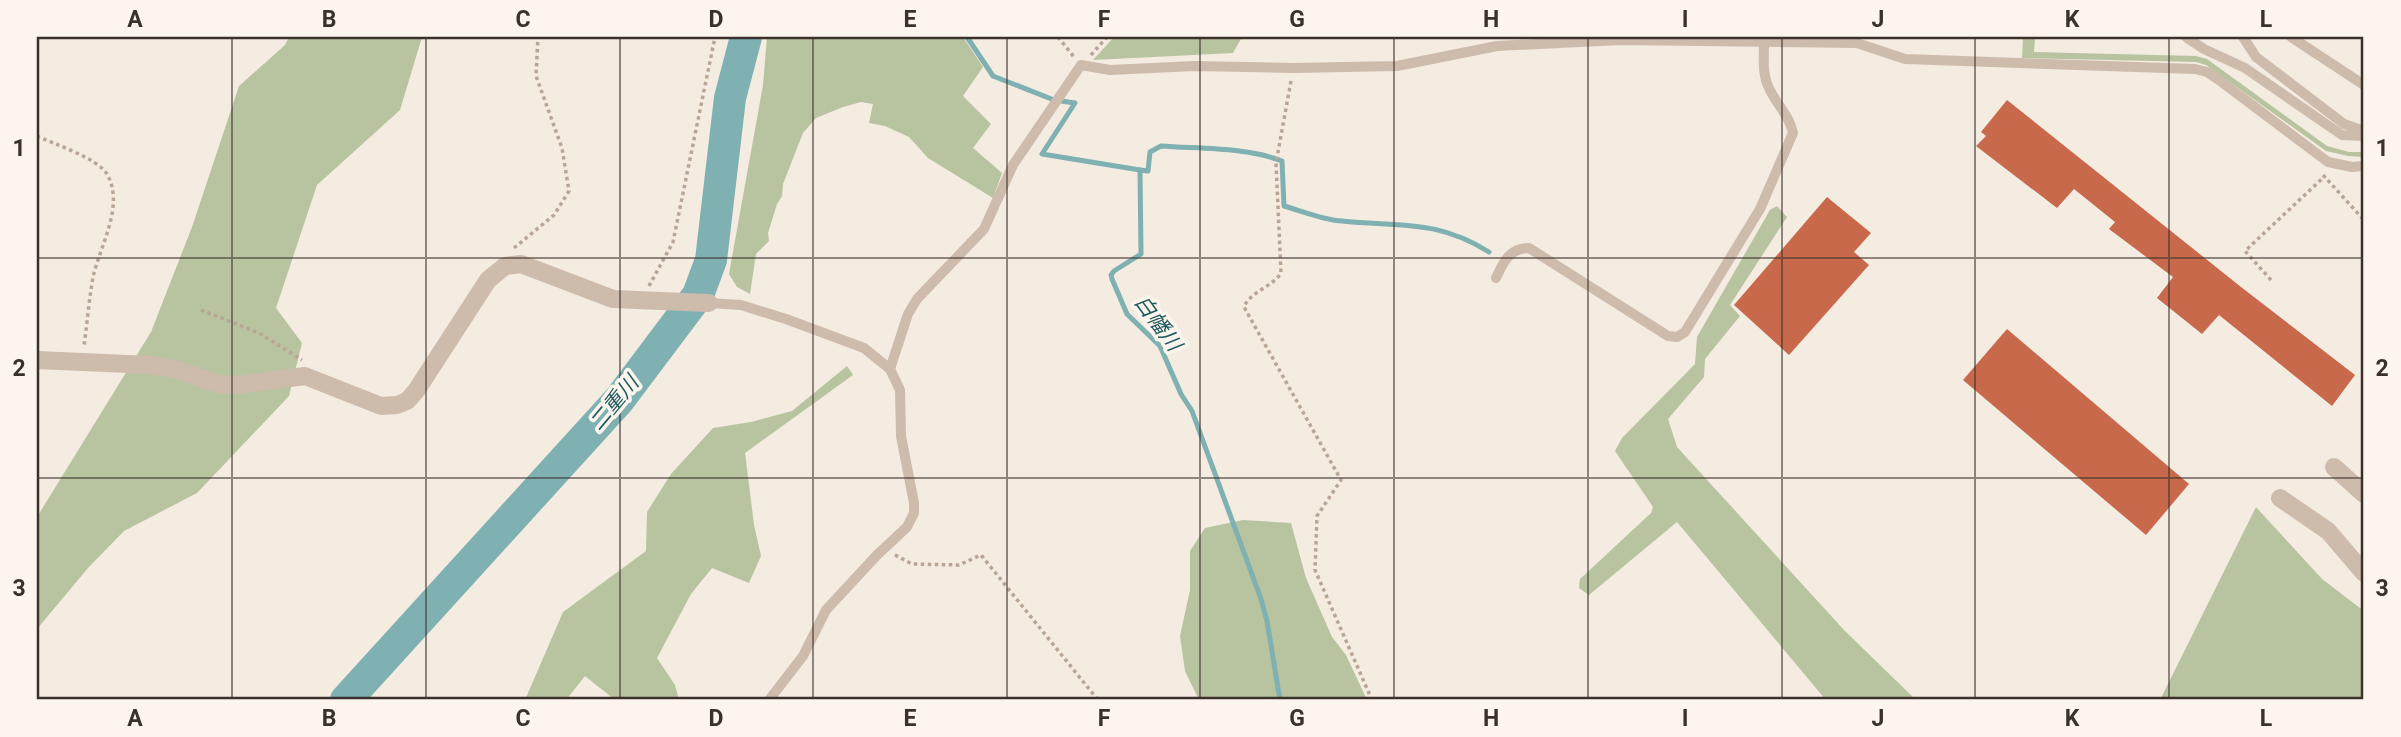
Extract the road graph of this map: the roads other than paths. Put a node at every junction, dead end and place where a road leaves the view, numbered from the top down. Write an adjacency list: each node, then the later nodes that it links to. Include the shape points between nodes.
1 (2186, 37): 6 (lane, via 2245,68 2342,135)
2 (2243, 37): 6 (lane, via 2256,57)
3 (2291, 37): 5 (lane)
4 (1765, 43): 7 (lane, via 1857,43 1905,59 2194,69 2219,80 2328,162); 8 (lane, via 1767,85 1793,133 1760,209 1685,332 1668,336 1528,248 1509,255); 11 (lane, via 1577,41 1497,46 1397,66 1110,70 1081,65 1013,165 984,229 917,299)
5 (2364, 85)
6 (2364, 134)
7 (2364, 166)
8 (1496, 278)
9 (709, 303): 10 (street, via 613,299 521,264 505,266 488,280 416,391 397,405 381,405 305,376 237,386 150,365); 11 (lane, via 741,304 799,324 864,348)
10 (37, 360)
11 (890, 369): 16 (lane, via 900,390 901,436 914,513 907,527 826,610 803,656)
12 (2334, 467): 13 (street)
13 (2364, 494)
14 (2280, 498): 15 (street, via 2328,531)
15 (2364, 573)
16 (769, 700)

